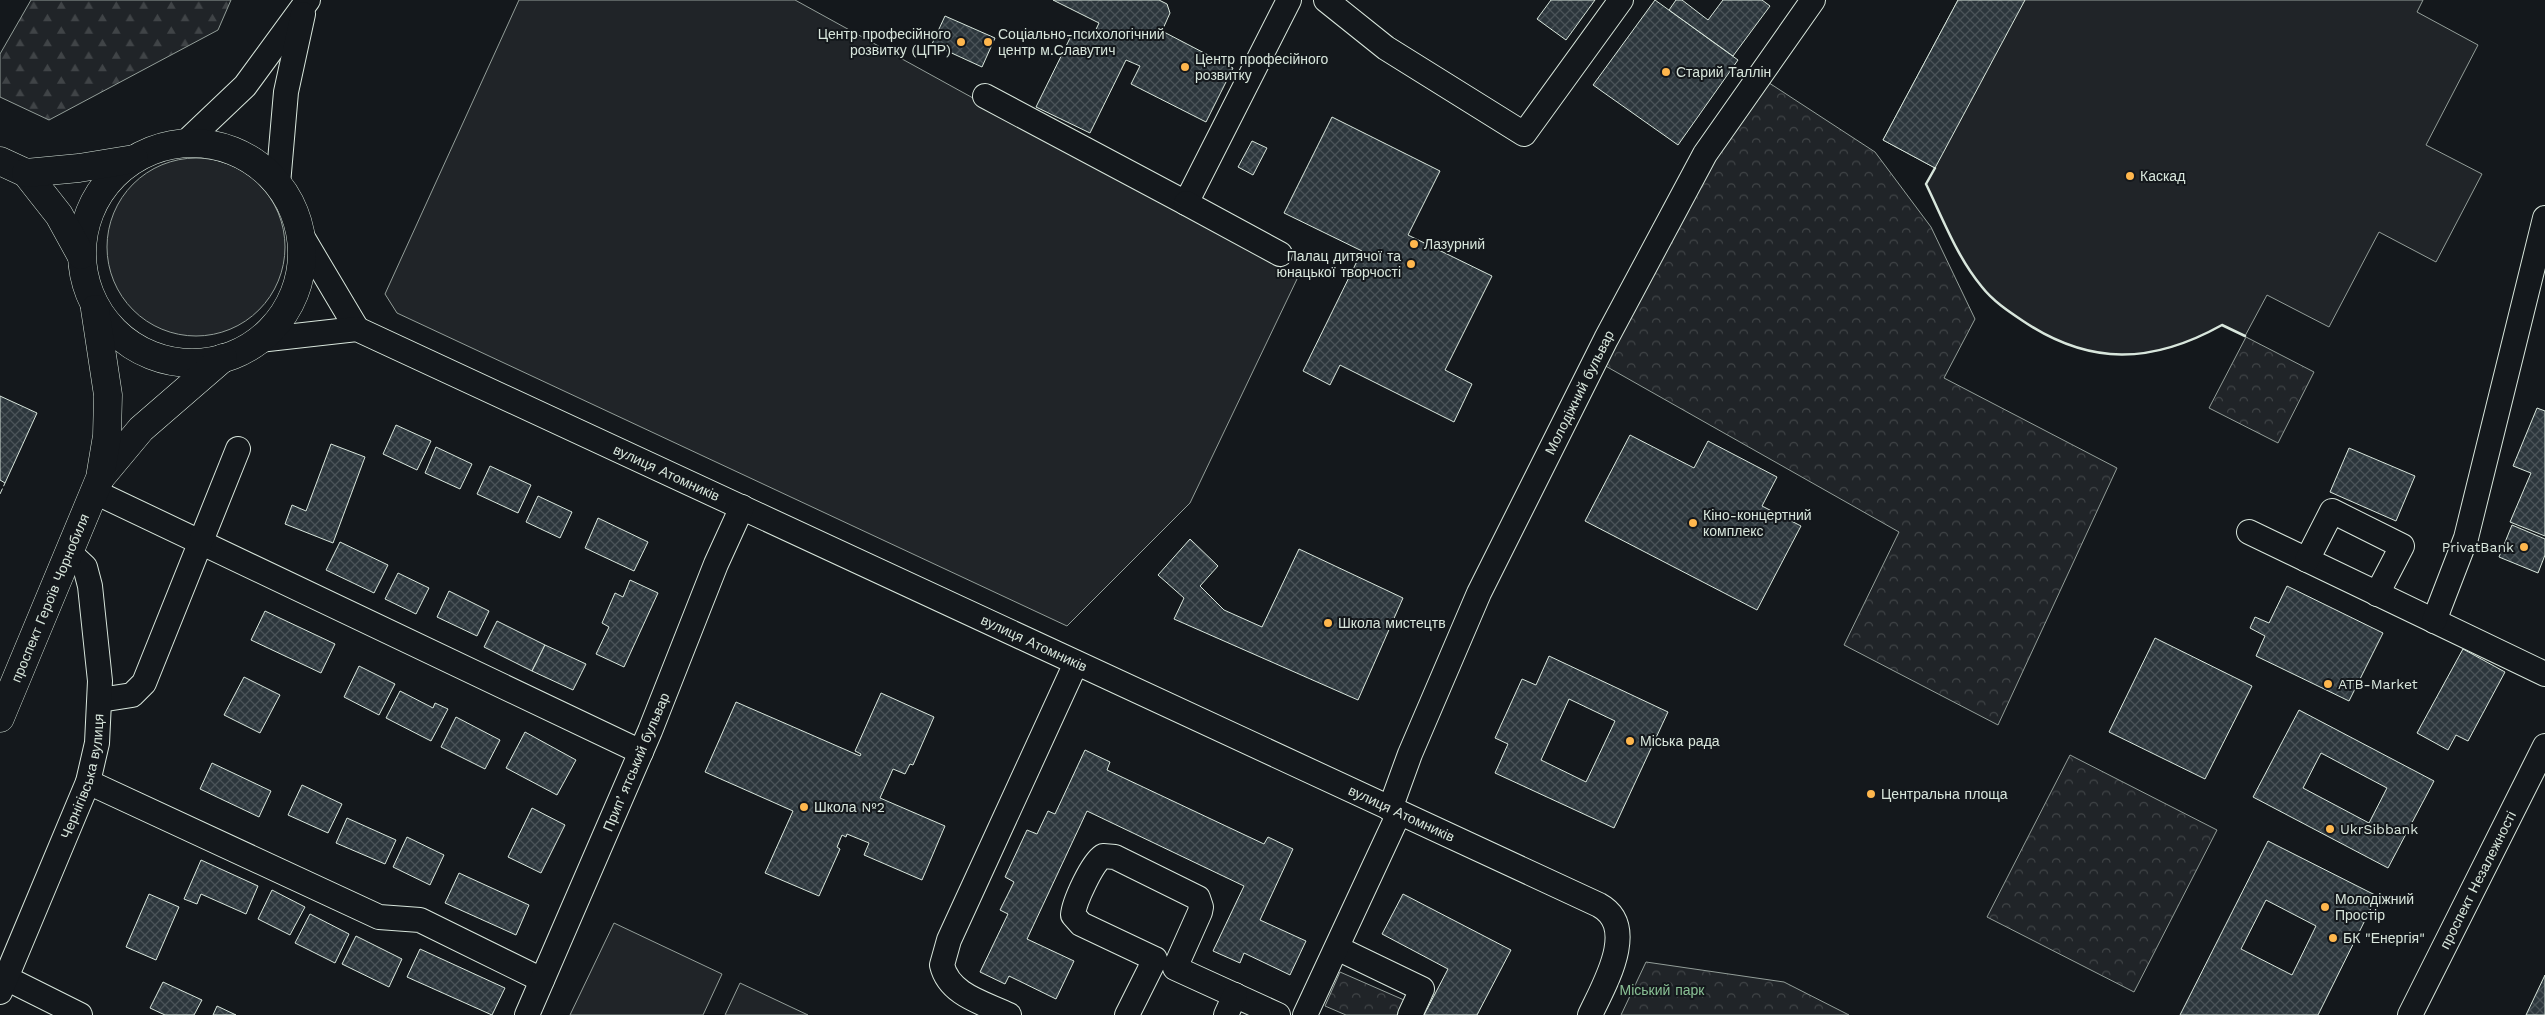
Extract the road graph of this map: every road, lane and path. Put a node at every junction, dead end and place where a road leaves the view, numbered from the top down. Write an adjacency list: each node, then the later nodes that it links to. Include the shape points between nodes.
1 (1289, 0): 12 (street)
2 (1326, 0): 3 (street, via 1386,48 1524,134)
3 (1621, 0)
4 (1813, 0): 37 (street, Молодіжний бульвар, via 1704,154 1615,322 1479,593 1410,754)
5 (306, 4): 7 (street, via 244,86); 11 (street, via 286,92)
6 (985, 96): 12 (street)
7 (186, 142): 8 (main road, via 151,150); 11 (main road, via 221,146 237,152)
8 (134, 158): 10 (main road); 16 (main road, via 105,184 94,201 84,228)
9 (0, 161): 10 (main road)
10 (26, 173): 16 (main road, via 59,215)
11 (278, 184): 14 (main road, via 288,199)
12 (1186, 203): 15 (street)
13 (2545, 218): 29 (street, via 2466,538)
14 (300, 233): 18 (street); 19 (main road, via 300,273 295,292 274,326)
15 (1280, 254)
16 (82, 255): 17 (main road, via 87,288)
17 (94, 303): 20 (main road, via 121,337 159,358 180,362); 22 (main road, проспект Героїв Чорнобиля, via 108,405 107,436)
18 (357, 329): 19 (street); 23 (street, вулиця Атомників)
19 (259, 340): 20 (main road)
20 (223, 358): 22 (main road, проспект Героїв Чорнобиля, via 141,429)
21 (238, 449): 25 (street)
22 (97, 485): 25 (street); 26 (main road, проспект Героїв Чорнобиля)
23 (742, 507): 30 (street, вулиця Атомників); 35 (street, Припʼятський бульвар)
24 (2249, 532): 27 (street)
25 (200, 542): 32 (street, via 144,683 132,695); 35 (street)
26 (70, 553): 32 (street, Чернігівська вулиця, via 85,567 88,576); 33 (main road, проспект Героїв Чорнобиля)
27 (2307, 560): 28 (street); 28 (street, via 2332,511 2402,546)
28 (2377, 594): 29 (street)
29 (2434, 621): 31 (street)
30 (1076, 663): 37 (street, вулиця Атомників); 45 (street, via 949,940 942,965 950,984 960,992)
31 (2545, 674)
32 (100, 700): 36 (street, Чернігівська вулиця, via 97,743)
33 (0, 718)
34 (2545, 746): 51 (street, проспект Незалежності)
35 (641, 752): 40 (street, Припʼятський бульвар)
36 (88, 782): 40 (street, via 379,917 420,920); 41 (street, Чернігівська вулиця)
37 (1394, 811): 38 (street, Молодіжний бульвар); 50 (street, вулиця Атомників, via 1586,898 1611,914 1617,933 1615,952 1607,979)
38 (1337, 948): 48 (street, Молодіжний бульвар); 49 (street, via 1422,989)
39 (1165, 963): 39 (street, via 1200,912 1198,898 1115,857 1103,856 1095,864 1073,915 1081,924); 42 (street); 46 (street)
40 (542, 980): 44 (street, Припʼятський бульвар)
41 (3, 985): 43 (street)
42 (1230, 1005): 47 (street)
43 (80, 1015)
44 (527, 1015)
45 (1009, 1015)
46 (1127, 1015)
47 (1278, 1015)
48 (1306, 1015)
49 (1410, 1015)
50 (1590, 1015)
51 (2410, 1015)

